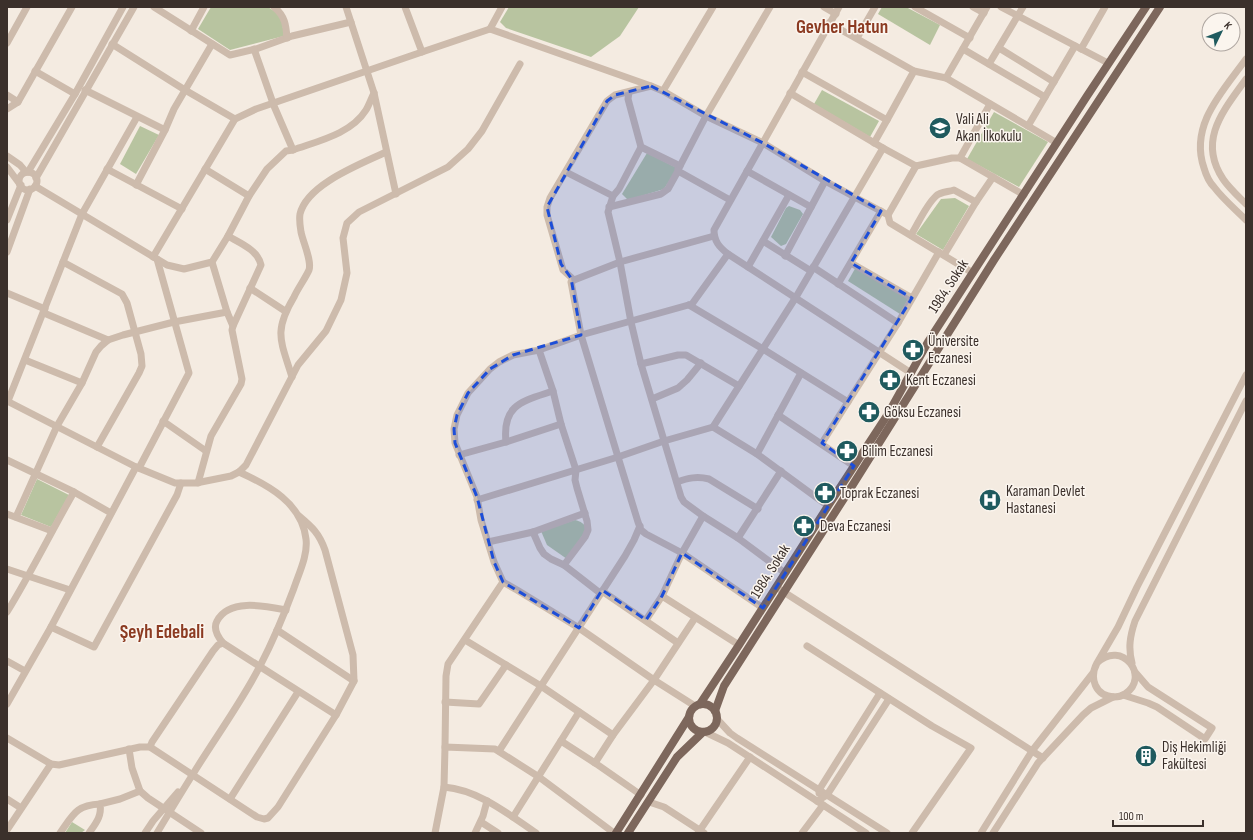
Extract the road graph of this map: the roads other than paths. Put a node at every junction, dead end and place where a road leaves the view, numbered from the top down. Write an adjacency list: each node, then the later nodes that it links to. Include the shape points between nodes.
1 (27, 7): 32 (street)
2 (72, 7): 44 (street)
3 (123, 7): 58 (street)
4 (134, 7): 33 (street)
5 (154, 7): 28 (street)
6 (204, 7): 28 (street)
7 (274, 7): 29 (street, via 285,19)
8 (346, 7): 25 (street)
9 (405, 7): 39 (street)
10 (502, 7): 27 (street)
11 (713, 7): 54 (street)
12 (770, 7): 65 (street)
13 (824, 7): 22 (street)
14 (875, 7): 30 (street)
15 (915, 7): 31 (street)
16 (973, 7): 23 (street)
17 (1001, 7): 24 (street)
18 (1023, 7): 24 (street)
19 (1105, 7): 35 (street)
20 (1146, 7): 41 (main road, 1984. Sokak)
21 (1160, 7): 207 (main road, via 994,260)
22 (837, 10): 26 (street)
23 (985, 10): 31 (street)
24 (1018, 16): 35 (street); 36 (street)
25 (351, 22): 29 (street); 46 (street)
26 (829, 23): 30 (street); 47 (street)
27 (490, 28): 39 (street); 51 (street)
28 (191, 31): 34 (street)
29 (287, 38): 37 (street)
30 (857, 38): 45 (street)
31 (970, 38): 38 (street)
32 (7, 43)
33 (112, 44): 52 (street); 53 (street)
34 (212, 44): 37 (street, via 230,55); 53 (street)
35 (1078, 47): 41 (street); 50 (street)
36 (999, 48): 43 (street); 50 (street)
37 (254, 49): 62 (street)
38 (963, 49): 43 (street); 48 (street)
39 (422, 52): 46 (street)
40 (1246, 59): 109 (street, via 1211,108 1202,129 1200,143 1202,163 1209,180)
41 (1108, 63): 71 (main road, 1984. Sokak)
42 (520, 64): 94 (street, via 482,131 465,153 448,167)
43 (989, 64): 60 (street)
44 (35, 71): 58 (street); 61 (street)
45 (914, 71): 48 (street); 68 (street)
46 (367, 72): 56 (street); 62 (street)
47 (802, 72): 57 (street); 68 (street)
48 (946, 78): 63 (street)
49 (1246, 79): 102 (street, via 1221,114 1212,137 1212,148 1214,160 1223,180)
50 (1054, 82): 60 (street)
51 (651, 86): 54 (street); 55 (street)
52 (86, 90): 66 (street); 89 (street)
53 (185, 90): 67 (street); 70 (street)
54 (663, 91): 65 (street)
55 (629, 92): 74 (street, via 628,100); 87 (street, via 616,95 607,101)
56 (374, 93): 76 (street, via 366,110 346,129); 77 (street)
57 (790, 93): 72 (street); 73 (street)
58 (75, 94): 86 (street)
59 (7, 95): 61 (street)
60 (1045, 97): 69 (street)
61 (18, 102): 64 (street)
62 (274, 103): 67 (street); 76 (street)
63 (990, 104): 69 (street); 79 (street)
64 (7, 109)
65 (706, 116): 72 (street); 82 (street)
66 (137, 117): 70 (street); 83 (street)
67 (235, 119): 84 (street)
68 (887, 120): 73 (street)
69 (1028, 126): 71 (street)
70 (165, 130): 92 (street)
71 (1057, 142): 96 (main road, 1984. Sokak)
72 (763, 143): 85 (street); 90 (street)
73 (874, 143): 75 (street)
74 (641, 147): 82 (street); 98 (street)
75 (883, 148): 80 (street); 99 (street)
76 (293, 150): 97 (street, via 286,151 267,169)
77 (386, 152): 94 (street); 134 (street, via 337,176 308,196 300,215 300,223 309,270)
78 (7, 156): 86 (street)
79 (960, 158): 80 (street); 88 (street)
80 (916, 166): 106 (street)
81 (7, 167): 91 (street)
82 (679, 168): 100 (street); 103 (street, via 668,189 661,194)
83 (107, 169): 92 (street); 107 (street)
84 (205, 169): 97 (street); 105 (street)
85 (747, 171): 95 (street); 100 (street)
86 (27, 172): 89 (street); 91 (street, via 21,175)
87 (566, 172): 98 (street); 126 (street, via 550,198 547,215 563,270)
88 (993, 177): 96 (street); 101 (street)
89 (36, 178): 93 (street)
90 (826, 181): 99 (street); 104 (street)
91 (20, 184): 93 (street, via 25,189); 108 (street)
92 (136, 185): 105 (street)
93 (32, 188): 107 (street); 114 (street)
94 (396, 194): 152 (street, via 359,212 347,223 343,238 347,273 341,300 326,331 298,365)
95 (789, 195): 104 (street); 113 (street)
96 (1024, 195): 125 (main road, 1984. Sokak)
97 (249, 196): 111 (street)
98 (613, 196): 103 (street)
99 (855, 197): 106 (street); 124 (street)
100 (730, 200): 112 (street, via 714,230)
101 (976, 202): 110 (street, via 954,190 935,196); 116 (street)
102 (1246, 204)
103 (609, 207): 121 (street, via 609,218)
104 (811, 207): 117 (street)
105 (182, 209): 118 (street)
106 (884, 213): 110 (street, via 890,223); 122 (street)
107 (82, 214): 118 (street); 119 (street)
108 (7, 220)
109 (1246, 220)
110 (911, 235): 116 (street)
111 (228, 236): 120 (street); 128 (street, via 260,259 261,265)
112 (714, 236): 115 (street, via 718,247); 121 (street)
113 (763, 241): 117 (street); 123 (street)
114 (7, 252)
115 (728, 254): 123 (street); 132 (street)
116 (941, 254): 125 (street); 131 (street)
117 (785, 256): 124 (street)
118 (155, 258): 120 (street, via 167,265 184,269); 136 (street)
119 (63, 262): 133 (street); 140 (street, via 122,294 127,303)
120 (212, 262): 135 (street)
121 (620, 262): 126 (street); 137 (street)
122 (851, 263): 127 (street); 131 (street)
123 (748, 267): 130 (street)
124 (812, 269): 127 (street); 130 (street)
125 (973, 273): 150 (main road, 1984. Sokak)
126 (574, 280): 141 (street, via 572,282)
127 (838, 284): 138 (street)
128 (250, 288): 134 (street); 139 (street)
129 (7, 294): 133 (street)
130 (796, 297): 143 (street); 145 (street)
131 (912, 298): 138 (street)
132 (689, 305): 137 (street); 143 (street)
133 (44, 311): 142 (street); 146 (street)
134 (285, 311): 152 (street, via 280,332)
135 (227, 312): 136 (street); 139 (street)
136 (174, 322): 140 (street); 161 (street, via 189,373)
137 (631, 322): 141 (street); 148 (street)
138 (898, 323): 145 (street)
139 (233, 326): 169 (street, via 241,384 211,436)
140 (134, 332): 142 (street); 168 (street, via 142,366)
141 (582, 335): 144 (street); 172 (street)
142 (108, 340): 153 (street, via 96,352)
143 (763, 349): 149 (street); 154 (street)
144 (539, 350): 155 (street); 170 (street, via 513,355 499,362 468,393 456,414 455,443)
145 (880, 352): 150 (street); 159 (street)
146 (25, 360): 153 (street); 157 (street)
147 (701, 363): 148 (street, via 686,355 678,355); 154 (street); 156 (street, via 678,388)
148 (642, 364): 156 (street)
149 (801, 373): 159 (street); 160 (street)
150 (911, 373): 174 (main road, 1984. Sokak)
151 (1246, 375): 223 (street, via 1118,627)
152 (292, 377): 178 (street, via 246,465)
153 (82, 383): 163 (street)
154 (739, 386): 164 (street)
155 (553, 391): 162 (street); 166 (street, via 515,406 506,423)
156 (652, 399): 165 (street)
157 (8, 401): 163 (street)
158 (1246, 401): 226 (street, via 1134,622 1129,655)
159 (848, 402): 167 (street)
160 (778, 415): 167 (street); 171 (street)
161 (163, 421): 169 (street); 175 (street)
162 (561, 424): 166 (street); 176 (street)
163 (57, 426): 168 (street); 179 (street)
164 (713, 427): 165 (street); 171 (street)
165 (664, 441): 172 (street); 180 (street)
166 (506, 442): 170 (street)
167 (822, 444): 174 (street)
168 (97, 446): 175 (street)
169 (206, 451): 182 (street)
170 (459, 454): 184 (street)
171 (757, 454): 177 (street)
172 (618, 457): 176 (street); 193 (street)
173 (7, 460): 179 (street)
174 (854, 466): 185 (main road, 1984. Sokak)
175 (137, 467): 181 (street); 187 (street)
176 (576, 470): 184 (street); 188 (street, via 576,484)
177 (781, 471): 185 (street); 186 (street)
178 (239, 472): 182 (street); 190 (street, via 258,480 275,492 290,504)
179 (35, 474): 183 (street); 192 (street)
180 (677, 482): 186 (street, via 690,477 709,479); 191 (street, via 684,502)
181 (181, 483): 182 (street); 214 (street, via 177,495 94,647)
182 (198, 483)
183 (74, 492): 187 (street); 194 (street)
184 (477, 500): 197 (street)
185 (828, 506): 201 (main road, 1984. Sokak)
186 (758, 509): 196 (street)
187 (111, 513): 205 (street)
188 (584, 513): 195 (street); 199 (street, via 588,530)
189 (7, 514): 192 (street)
190 (299, 516): 210 (street, via 306,546); 230 (street, via 315,530 325,550 353,656)
191 (703, 516): 196 (street); 198 (street)
192 (16, 517): 194 (street)
193 (640, 526): 198 (street, via 646,534); 206 (street)
194 (52, 530): 202 (street)
195 (533, 532): 197 (street); 199 (street, via 544,554)
196 (738, 538): 201 (street)
197 (488, 542): 203 (street)
198 (682, 553): 208 (street); 209 (street)
199 (564, 565): 206 (street)
200 (7, 569): 202 (street)
201 (785, 573): 204 (main road, 1984. Sokak)
202 (29, 576): 205 (street); 211 (street)
203 (503, 582): 215 (street); 217 (street)
204 (776, 587): 207 (street); 209 (main road, 1984. Sokak)
205 (70, 590): 214 (street)
206 (601, 592): 213 (street); 215 (street)
207 (784, 592): 242 (main road, via 724,686); 252 (street)
208 (662, 596): 212 (street); 213 (street)
209 (763, 608): 220 (main road, 1984. Sokak)
210 (286, 610): 216 (street); 218 (street, via 265,606 232,607 224,612 215,624 215,630)
211 (7, 612)
212 (695, 618): 219 (street); 220 (street)
213 (646, 620): 219 (street)
214 (51, 627): 227 (street)
215 (579, 628): 229 (street); 231 (street)
216 (277, 630): 225 (street); 230 (street)
217 (465, 640): 224 (street); 237 (street, via 448,664)
218 (223, 643): 225 (street); 248 (street, via 213,651)
219 (678, 643): 229 (street)
220 (739, 645): 239 (main road, 1984. Sokak)
221 (807, 646): 233 (street)
222 (7, 661): 227 (street)
223 (1097, 663): 226 (street, via 1115,655 1128,660); 228 (street)
224 (506, 665): 231 (street); 237 (street, via 479,704)
225 (260, 667): 232 (street); 257 (street)
226 (1134, 668): 234 (street, via 1133,686); 234 (street, via 1148,687 1212,728 1205,738 1148,702)
227 (25, 671): 238 (street)
228 (1093, 673): 235 (street, via 1097,689 1102,694); 252 (street)
229 (654, 680): 239 (street); 245 (street)
230 (354, 681): 241 (street)
231 (541, 686): 240 (street); 251 (street)
232 (298, 692): 241 (street); 265 (street)
233 (880, 693): 236 (street); 260 (street)
234 (1123, 696): 235 (street)
235 (1114, 697): 254 (street, via 1091,708)
236 (889, 699): 263 (street); 290 (street, via 971,748)
237 (445, 702): 249 (street)
238 (7, 704)
239 (697, 705): 242 (main road, via 708,704); 243 (main road)
240 (580, 712): 245 (street); 247 (street)
241 (336, 715): 265 (street, via 278,807 268,818 257,817)
242 (716, 715): 244 (main road, via 716,725); 260 (street, via 724,727 737,738)
243 (689, 717): 244 (main road, via 694,729); 262 (main road)
244 (704, 732): 253 (street); 267 (main road, via 677,757)
245 (614, 735): 255 (street)
246 (7, 738): 256 (street)
247 (561, 741): 255 (street); 258 (street)
248 (150, 747): 250 (street); 257 (street)
249 (445, 747): 251 (street); 259 (street)
250 (129, 749): 256 (street); 261 (street)
251 (499, 751): 258 (street)
252 (1032, 751): 254 (street); 291 (street)
253 (750, 757): 268 (street); 275 (street)
254 (1043, 758): 292 (street)
255 (595, 763): 262 (street)
256 (51, 764): 270 (street)
257 (192, 775): 265 (street); 271 (street)
258 (538, 777): 272 (street); 285 (street)
259 (444, 787): 266 (street, via 462,790); 281 (street)
260 (819, 790): 263 (street); 268 (street)
261 (140, 791): 269 (street); 271 (street)
262 (641, 794): 285 (main road)
263 (827, 795): 268 (street); 289 (street)
264 (7, 799): 270 (street)
265 (230, 799)
266 (487, 800): 272 (street); 273 (street)
267 (649, 802): 275 (street, via 664,807); 286 (main road)
268 (820, 803): 287 (street); 288 (street)
269 (100, 804): 276 (street, via 79,809); 277 (street, via 99,819)
270 (21, 808): 274 (street)
271 (167, 811): 278 (street, via 153,821); 279 (street); 280 (street)
272 (513, 817): 284 (street)
273 (481, 822): 282 (street); 283 (street)
274 (7, 830)
275 (700, 832)
276 (60, 833)
277 (89, 833)
278 (145, 833)
279 (157, 833)
280 (201, 833)
281 (435, 833)
282 (475, 833)
283 (498, 833)
284 (536, 833)
285 (615, 833)
286 (628, 833)
287 (802, 833)
288 (866, 833)
289 (887, 833)
290 (912, 833)
291 (981, 833)
292 (993, 833)

